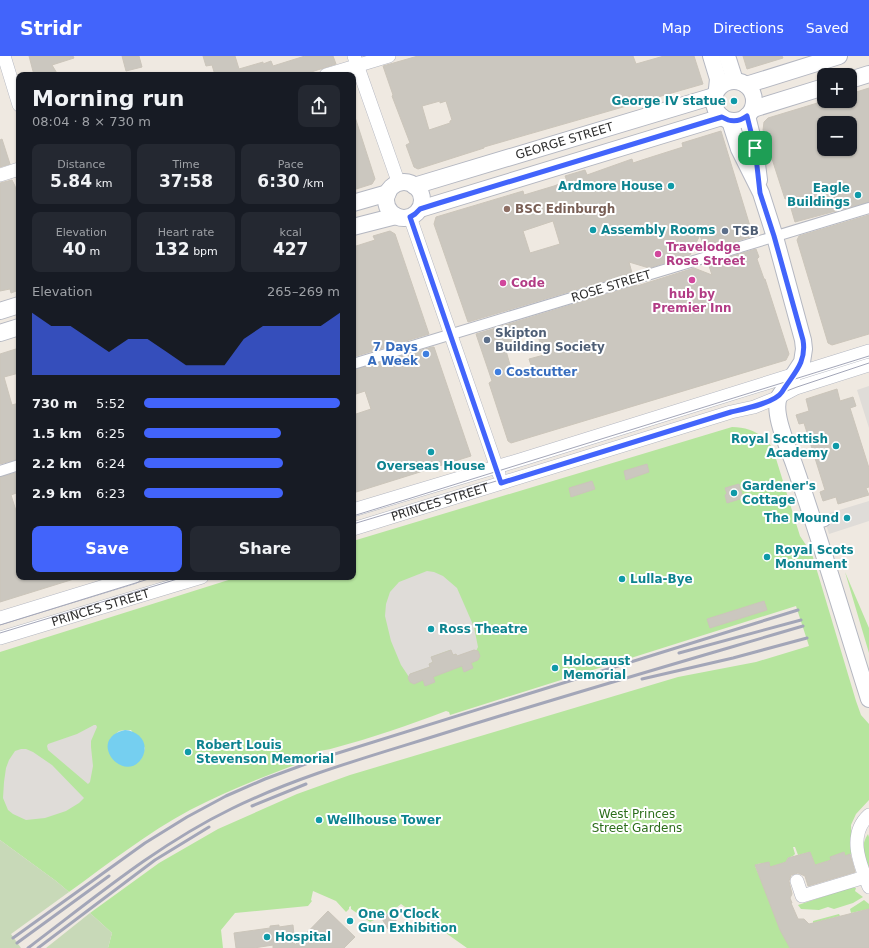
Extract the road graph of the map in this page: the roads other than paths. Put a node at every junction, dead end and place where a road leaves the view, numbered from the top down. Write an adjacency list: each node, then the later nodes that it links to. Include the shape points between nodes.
1 (4, 56): 13 (street)
2 (389, 56): 6 (street)
3 (711, 56): 12 (street, via 718,79)
4 (727, 56): 10 (street)
5 (840, 56): 10 (street, GEORGE STREET)
6 (356, 61): 7 (street); 18 (street)
7 (332, 72)
8 (869, 74): 9 (street)
9 (857, 78)
10 (741, 83): 12 (street, GEORGE STREET, via 724,83); 14 (street, via 754,96)
11 (817, 89): 14 (street, GEORGE STREET)
12 (716, 92): 15 (street, via 714,108); 18 (street, GEORGE STREET)
13 (16, 95)
14 (750, 113): 15 (street, GEORGE STREET, via 740,120); 19 (street)
15 (726, 119): 19 (street); 22 (street, GEORGE STREET)
16 (16, 170): 17 (street)
17 (0, 175)
18 (401, 187): 20 (street, GEORGE STREET); 22 (street, via 387,200 388,207); 22 (street, via 419,190 421,196 422,203)
19 (760, 193): 24 (street)
20 (356, 203)
21 (869, 208): 24 (street, ROSE STREET)
22 (408, 214): 23 (street, GEORGE STREET); 29 (street)
23 (356, 226)
24 (774, 236): 29 (street, ROSE STREET); 33 (street, via 803,340 802,362)
25 (16, 306): 26 (street)
26 (0, 311)
27 (16, 329): 28 (street)
28 (0, 333)
29 (451, 334): 31 (street, ROSE STREET); 36 (street)
30 (869, 351): 33 (street, PRINCES STREET)
31 (356, 363)
32 (869, 365): 34 (street, PRINCES STREET, via 803,386)
33 (794, 374): 34 (street); 36 (street, PRINCES STREET)
34 (780, 397): 38 (street, PRINCES STREET); 45 (street, via 777,410 784,435 820,522)
35 (16, 466): 37 (street)
36 (496, 466): 38 (street); 39 (street, PRINCES STREET)
37 (0, 471)
38 (501, 483): 40 (street, PRINCES STREET)
39 (356, 509)
40 (356, 528)
41 (124, 580): 43 (street, PRINCES STREET)
42 (192, 580): 44 (street, PRINCES STREET)
43 (0, 618)
44 (0, 638)
45 (869, 699)
46 (869, 815): 48 (street, via 862,822 858,832 857,853)
47 (797, 881): 48 (street, via 802,896)
48 (867, 882)

